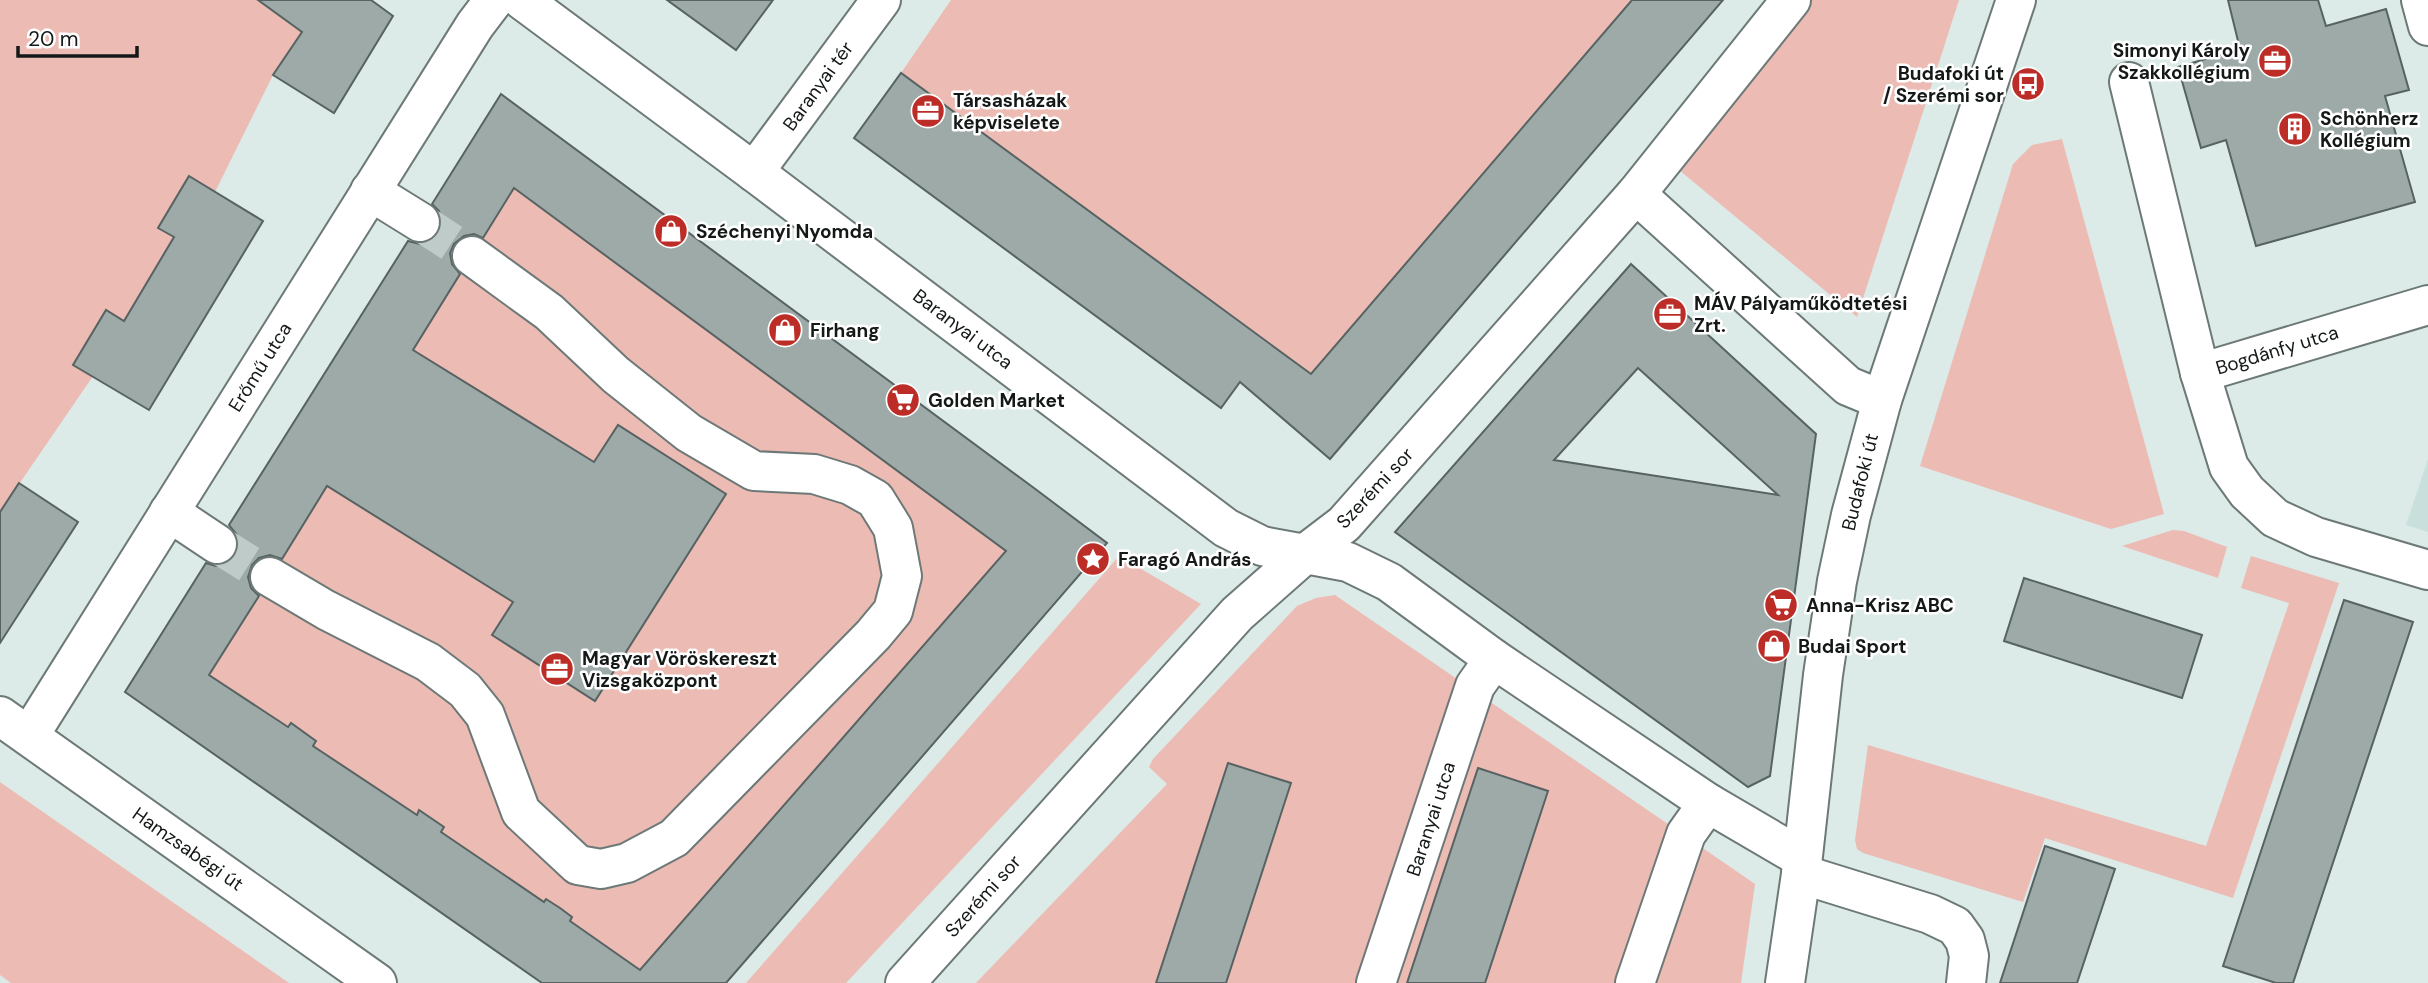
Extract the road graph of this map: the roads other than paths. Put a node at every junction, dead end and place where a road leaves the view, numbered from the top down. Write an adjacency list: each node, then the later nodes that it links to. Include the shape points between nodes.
1 (494, 0): 10 (street, Erőmű utca)
2 (522, 0): 9 (street, Baranyai utca)
3 (881, 0): 9 (street, Baranyai tér)
4 (1791, 0): 11 (street, Szerémi sor)
5 (2016, 0): 16 (street, Budafoki út)
6 (2421, 0): 7 (street)
7 (2428, 26)
8 (2129, 82): 15 (street)
9 (754, 172): 19 (street, Baranyai utca, via 1226,528 1262,546)
10 (370, 191): 12 (street); 17 (street, Erőmű utca)
11 (1636, 194): 16 (street, via 1848,386); 19 (street, Szerémi sor, via 1344,524)
12 (420, 222)
13 (472, 256): 21 (street, via 549,312 616,375 700,439 754,471 814,474 875,499 893,528 902,576 893,611 674,838 627,863 601,869 578,865 521,812 485,715 466,690 428,662)
14 (2428, 305): 15 (street, Bogdánfy utca)
15 (2200, 373): 20 (street, Bogdánfy utca, via 2229,467 2275,518 2316,537)
16 (1882, 400): 25 (street, Budafoki út, via 1837,581)
17 (169, 512): 18 (street); 23 (street, Erőmű utca)
18 (217, 544)
19 (1306, 554): 22 (street, Baranyai utca, via 1348,562 1390,582); 27 (street, Szerémi sor, via 1237,614)
20 (2428, 570)
21 (270, 577)
22 (1494, 659): 24 (street, Baranyai utca); 28 (street, Baranyai utca, via 1475,687)
23 (14, 726): 26 (street, Hamzsabégi út)
24 (1708, 803): 25 (street, Baranyai utca); 29 (street, via 1686,834)
25 (1801, 866): 30 (street, Budafoki út); 31 (street, Baranyai utca, via 1955,926 1969,956)
26 (377, 983)
27 (905, 983)
28 (1376, 983)
29 (1635, 983)
30 (1785, 983)
31 (1966, 983)

